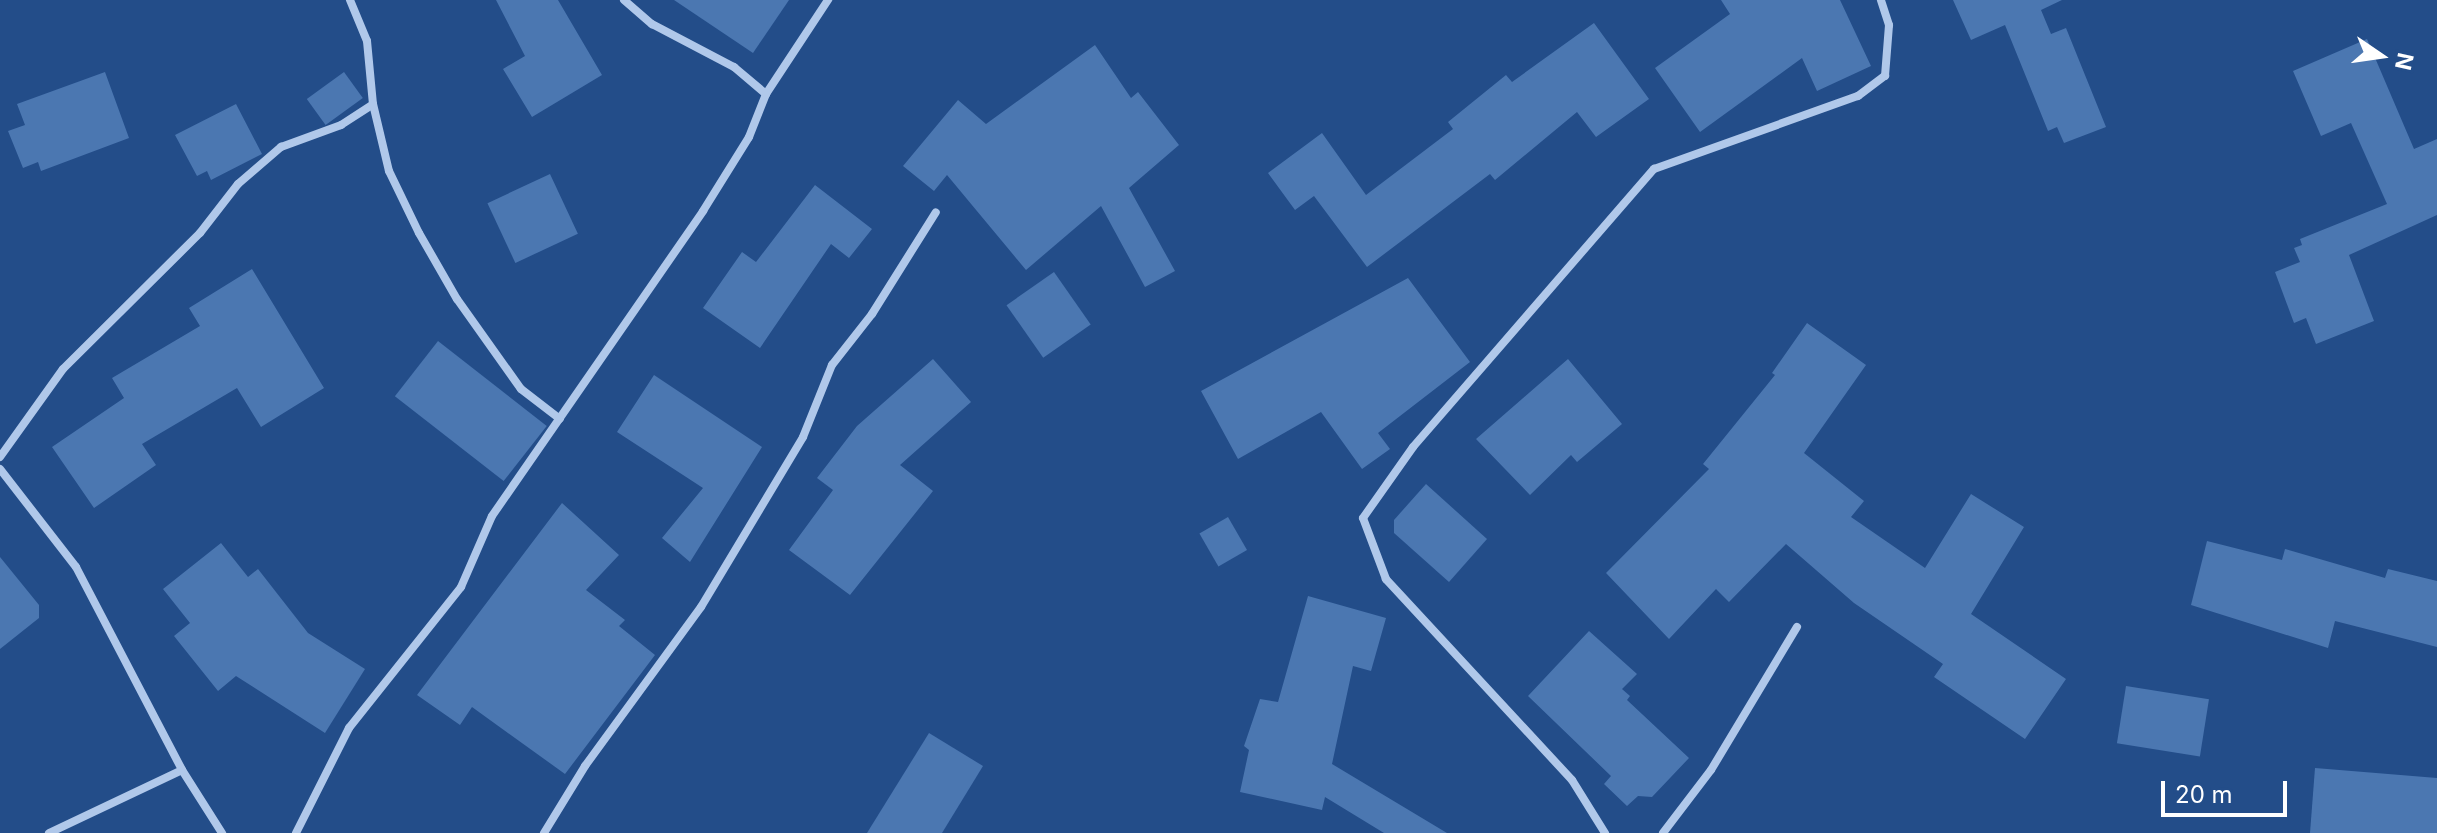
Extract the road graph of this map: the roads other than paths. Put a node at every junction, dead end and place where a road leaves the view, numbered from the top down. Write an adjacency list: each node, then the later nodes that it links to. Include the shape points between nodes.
1 (350, 0): 6 (street, via 367,41)
2 (624, 0): 5 (street, via 652,24 734,67)
3 (828, 0): 5 (street)
4 (1881, 0): 17 (street, via 1889,25 1885,76 1858,96 1654,169 1413,447 1363,518 1386,579 1572,780)
5 (766, 94): 8 (street, via 749,137 703,211)
6 (373, 104): 8 (street, via 389,171 457,299 521,389); 9 (street, via 341,125 281,147 238,184 200,233 63,369)
7 (936, 212): 16 (street, via 872,314 832,365 803,437 701,607 585,766)
8 (560, 419): 15 (street, via 492,516 461,587 349,728)
9 (0, 457)
10 (0, 469): 12 (street, via 76,567)
11 (1797, 627): 18 (street, via 1711,770)
12 (182, 770): 13 (street); 14 (street)
13 (49, 833)
14 (222, 833)
15 (296, 833)
16 (544, 833)
17 (1605, 833)
18 (1663, 833)

